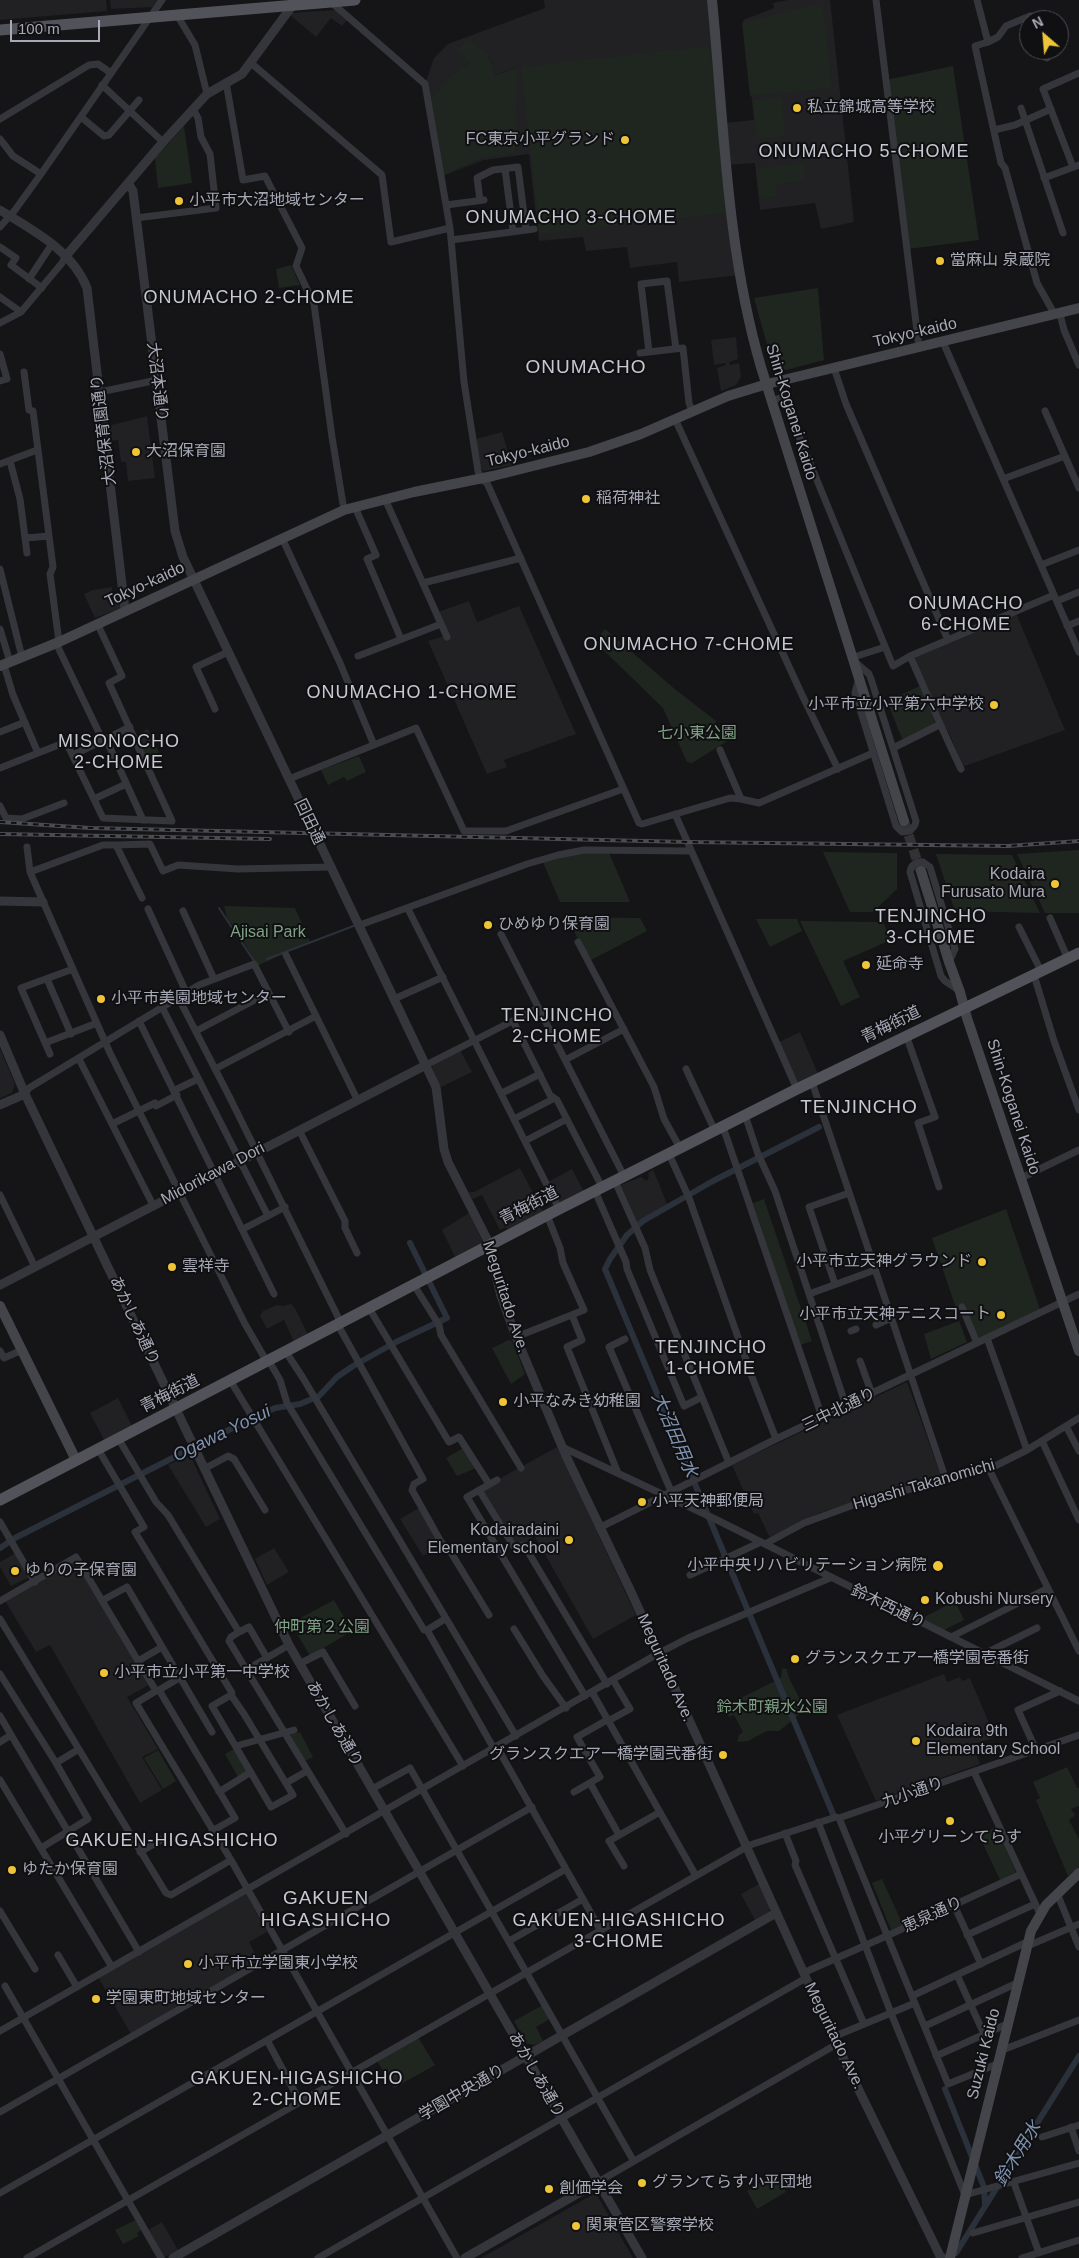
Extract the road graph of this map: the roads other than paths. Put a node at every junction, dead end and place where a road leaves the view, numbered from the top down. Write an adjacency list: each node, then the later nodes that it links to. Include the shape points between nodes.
1 (162, 0): 9 (street)
2 (355, 0): 7 (main road)
3 (712, 0): 67 (main road, Shin-Koganei Kaido, via 739,276)
4 (876, 0): 57 (street)
5 (977, 0): 12 (street)
6 (295, 2): 7 (main road); 8 (main road); 13 (street)
7 (331, 2): 37 (street, via 425,84)
8 (177, 15): 9 (main road); 18 (street, via 195,45)
9 (150, 17): 11 (main road); 14 (street)
10 (1019, 21): 12 (street, via 1006,26 998,37)
11 (0, 30)
12 (988, 42): 27 (street, via 975,46)
13 (252, 63): 16 (street, via 242,74); 42 (street, via 382,175 391,242)
14 (111, 73): 17 (street); 25 (street, via 98,64 89,65)
15 (1079, 73): 21 (street, via 1043,89)
16 (226, 82): 18 (street); 82 (street, via 243,180 266,176 302,248 296,266 314,304)
17 (102, 85): 23 (street); 24 (street)
18 (207, 94): 22 (street)
19 (138, 100): 23 (street)
20 (1021, 108): 26 (street)
21 (1050, 109): 26 (street); 32 (street)
22 (193, 110): 31 (street); 40 (street, via 210,154 216,208)
23 (129, 112): 28 (street, via 109,135); 31 (street)
24 (81, 117): 28 (street); 34 (street)
25 (0, 119)
26 (1025, 120): 27 (street); 35 (street)
27 (994, 130): 54 (street, via 1037,283)
28 (104, 136): 30 (street)
29 (0, 139): 34 (street, via 13,156)
30 (112, 142)
31 (163, 142): 36 (street)
32 (1076, 166): 35 (street)
33 (505, 169): 37 (street, via 493,170 477,178 482,200); 43 (street); 43 (street, via 518,167 530,229)
34 (41, 174): 39 (street)
35 (1044, 178): 44 (street)
36 (128, 183): 40 (street, 大沼本通り, via 133,191); 48 (street)
37 (446, 205): 42 (street)
38 (0, 210): 39 (street, 大沼保育園通り)
39 (10, 216): 41 (street); 46 (street, 大沼保育園通り)
40 (136, 218): 65 (street, 大沼本通り)
41 (0, 227)
42 (450, 228): 45 (street)
43 (514, 231): 45 (street)
44 (1063, 233)
45 (450, 240): 77 (street, via 464,382)
46 (52, 244): 48 (street, 大沼保育園通り); 49 (street)
47 (0, 247): 49 (street, via 16,258 11,265)
48 (64, 257): 50 (street); 68 (street, 大沼保育園通り, via 82,278 88,293)
49 (29, 279): 50 (street)
50 (42, 288): 53 (street)
51 (0, 297): 53 (street)
52 (1079, 308): 54 (main road, Tokyo-kaido)
53 (21, 312): 55 (street)
54 (1057, 314): 56 (main road, Tokyo-kaido); 62 (street)
55 (0, 323)
56 (943, 342): 57 (main road, Tokyo-kaido); 78 (street)
57 (919, 347): 63 (main road, Tokyo-kaido)
58 (676, 349): 59 (street); 59 (street, via 667,281 641,284); 70 (street, via 683,348)
59 (649, 352): 60 (street)
60 (640, 353)
61 (0, 354): 66 (street, via 7,379)
62 (1079, 365)
63 (834, 368): 67 (main road, Tokyo-kaido); 103 (street, via 846,404)
64 (24, 372): 73 (street)
65 (157, 380): 68 (street); 91 (street, 大沼本通り, via 175,531)
66 (0, 381)
67 (767, 384): 69 (main road, Shin-Koganei Kaido); 70 (main road, Tokyo-kaido)
68 (100, 392): 95 (street, 大沼保育園通り)
69 (772, 401): 105 (street, via 783,397); 111 (main road, Shin-Koganei Kaido)
70 (692, 411): 72 (main road, Tokyo-kaido)
71 (1045, 411): 74 (street)
72 (675, 419): 77 (main road, Tokyo-kaido, via 600,449); 127 (street)
73 (37, 450): 75 (street); 83 (street)
74 (1065, 456): 78 (street); 79 (street)
75 (10, 461): 76 (street); 84 (street)
76 (0, 464)
77 (481, 479): 80 (main road, Tokyo-kaido); 88 (street, via 487,483)
78 (1003, 479): 89 (street)
79 (1079, 488)
80 (385, 499): 81 (main road, Tokyo-kaido); 92 (street)
81 (355, 507): 82 (main road, Tokyo-kaido); 102 (street, via 376,555 367,559)
82 (344, 510): 85 (main road, Tokyo-kaido)
83 (49, 536): 84 (street); 104 (street)
84 (26, 538): 87 (street)
85 (282, 538): 91 (main road, Tokyo-kaido); 120 (street)
86 (1079, 550): 89 (street)
87 (27, 553)
88 (520, 558): 92 (street); 131 (street)
89 (1041, 565): 94 (street)
90 (0, 569): 110 (street)
91 (194, 578): 95 (main road, Tokyo-kaido); 106 (street, 回田通)
92 (423, 583): 98 (street)
93 (1079, 592): 94 (street)
94 (1055, 598): 99 (street); 103 (street)
95 (125, 610): 97 (main road, Tokyo-kaido)
96 (1079, 622): 99 (street)
97 (97, 623): 104 (main road, Tokyo-kaido); 117 (street, via 122,676 109,682)
98 (441, 624): 101 (street); 102 (street)
99 (1068, 626): 107 (street)
100 (0, 629): 112 (street)
101 (447, 637)
102 (401, 639): 108 (street)
103 (948, 640): 109 (street)
104 (57, 642): 110 (main road, Tokyo-kaido); 119 (street)
105 (885, 647): 109 (street, via 893,666); 111 (street)
106 (228, 652): 114 (street, via 196,667); 129 (street, 回田通)
107 (1079, 652)
108 (358, 656)
109 (910, 656): 116 (street)
110 (22, 657): 112 (main road, Tokyo-kaido)
111 (854, 660): 113 (main road, Shin-Koganei Kaido); 121 (street, via 869,674)
112 (5, 664): 115 (street, via 13,696)
113 (860, 677): 124 (street, via 854,693); 138 (main road, Shin-Koganei Kaido)
114 (215, 709)
115 (25, 722): 118 (street); 123 (street)
116 (939, 726): 121 (street); 128 (street)
117 (130, 727): 119 (street); 137 (street, via 172,821)
118 (0, 732)
119 (105, 740): 125 (street); 130 (street)
120 (374, 745): 129 (street); 131 (street, via 416,728 464,831 506,831)
121 (893, 748): 124 (street, via 916,821 910,831 902,832 896,826)
122 (720, 750): 133 (street)
123 (38, 753): 125 (street, via 66,742); 126 (street)
124 (873, 753): 127 (street)
125 (73, 755): 132 (street)
126 (0, 768)
127 (838, 769): 133 (street, via 759,804)
128 (961, 769)
129 (289, 779): 142 (street, 回田通)
130 (126, 784): 132 (street); 137 (street)
131 (623, 788): 136 (street, via 640,824)
132 (94, 799): 137 (street, via 103,818)
133 (741, 799): 136 (street, via 730,798)
134 (64, 803): 135 (street, via 22,819 6,818)
135 (0, 806)
136 (675, 814): 141 (street)
137 (143, 820)
138 (904, 821)
139 (116, 845): 142 (street, via 150,844 163,871 178,865 238,869); 144 (street, via 102,845); 145 (street)
140 (27, 847): 144 (street)
141 (691, 851): 149 (street, via 584,850 558,855); 195 (street)
142 (332, 868): 152 (street, 回田通)
143 (921, 871): 159 (main road, Shin-Koganei Kaido)
144 (30, 872): 147 (street)
145 (142, 898)
146 (0, 901): 147 (street)
147 (42, 902): 160 (street)
148 (148, 909): 165 (street)
149 (408, 909): 152 (street); 162 (street)
150 (183, 911): 164 (street)
151 (1050, 918): 158 (street)
152 (360, 925): 169 (street, 回田通)
153 (1019, 927): 161 (street)
154 (500, 934): 172 (street)
155 (578, 942): 177 (street)
156 (1079, 953): 158 (main road, 青梅街道)
157 (286, 955): 173 (street)
158 (1068, 958): 161 (main road, 青梅街道)
159 (949, 962): 166 (main road, Shin-Koganei Kaido); 166 (street, via 954,949 930,867 918,862 910,872 941,976)
160 (73, 969): 163 (street); 176 (street)
161 (1038, 973): 171 (main road, 青梅街道); 202 (street)
162 (443, 977): 169 (street); 183 (street)
163 (47, 979): 181 (street); 185 (street, via 21,988)
164 (214, 979): 165 (street); 167 (street, via 254,964)
165 (186, 992): 168 (street)
166 (960, 992): 171 (main road, Shin-Koganei Kaido)
167 (268, 993): 178 (street); 179 (street)
168 (178, 997): 170 (street); 178 (street)
169 (394, 999): 189 (street, 回田通)
170 (162, 1006): 174 (street); 193 (street)
171 (964, 1006): 182 (main road, 青梅街道); 217 (main road, Shin-Koganei Kaido)
172 (538, 1008): 175 (street); 188 (street)
173 (316, 1016): 179 (street); 200 (street)
174 (139, 1021): 184 (street); 196 (street)
175 (513, 1021): 183 (street); 192 (street)
176 (97, 1023): 181 (street); 184 (street)
177 (624, 1029): 188 (street); 212 (street, via 654,1087)
178 (196, 1032): 190 (street)
179 (289, 1032): 190 (street)
180 (0, 1034): 198 (street, あかしあ通り)
181 (70, 1034): 185 (street)
182 (906, 1035): 194 (main road, 青梅街道); 218 (street, via 935,1117 918,1123)
183 (475, 1040): 189 (street); 197 (street)
184 (106, 1042): 187 (street); 203 (street)
185 (45, 1044): 186 (street)
186 (50, 1054)
187 (79, 1059): 198 (street, via 29,1088); 207 (street)
188 (565, 1060): 216 (street)
189 (426, 1065): 200 (street, Midorikawa Dori); 230 (street, Meguritado Ave., via 439,1099 448,1162)
190 (215, 1069): 213 (street)
191 (686, 1069): 208 (street)
192 (540, 1074): 197 (street); 199 (street)
193 (198, 1079): 196 (street); 214 (street)
194 (812, 1082): 195 (main road, 青梅街道); 221 (street)
195 (797, 1089): 204 (main road, 青梅街道)
196 (176, 1092): 203 (street, via 156,1106 155,1103); 215 (street)
197 (502, 1093): 205 (street)
198 (25, 1094): 201 (street); 229 (street, あかしあ通り)
199 (553, 1098): 205 (street); 206 (street)
200 (357, 1099): 209 (street, Midorikawa Dori)
201 (0, 1106)
202 (1079, 1110)
203 (139, 1111): 207 (street); 220 (street)
204 (745, 1115): 208 (main road, 青梅街道); 238 (street, via 775,1191)
205 (514, 1119): 210 (street)
206 (567, 1119): 210 (street); 219 (street)
207 (112, 1124): 223 (street)
208 (719, 1129): 212 (main road, 青梅街道); 264 (street, via 738,1168)
209 (299, 1130): 213 (street, Midorikawa Dori); 231 (street, via 345,1221)
210 (525, 1141): 225 (street)
211 (1079, 1150): 217 (street)
212 (675, 1151): 216 (main road, 青梅街道); 268 (street, via 687,1195)
213 (257, 1152): 214 (street, Midorikawa Dori); 224 (street)
214 (240, 1161): 215 (street, Midorikawa Dori); 227 (street)
215 (216, 1173): 220 (street, Midorikawa Dori); 228 (street)
216 (620, 1178): 219 (main road, 青梅街道); 261 (street, via 650,1270)
217 (1021, 1178): 240 (main road, Shin-Koganei Kaido)
218 (939, 1187)
219 (598, 1189): 225 (main road, 青梅街道); 261 (street, via 627,1269 684,1406)
220 (180, 1192): 223 (street, Midorikawa Dori); 257 (street, via 244,1324)
221 (849, 1193): 233 (street); 235 (street, via 809,1207)
222 (0, 1195): 232 (street)
223 (153, 1206): 229 (street, Midorikawa Dori)
224 (285, 1208): 227 (street); 246 (street)
225 (559, 1209): 226 (main road, 青梅街道)
226 (547, 1215): 230 (main road, 青梅街道); 244 (street, via 563,1263 584,1310)
227 (268, 1216): 228 (street)
228 (243, 1229): 237 (street)
229 (94, 1236): 232 (street, Midorikawa Dori); 263 (street, あかしあ通り)
230 (489, 1245): 234 (main road, 青梅街道); 248 (street, Meguritado Ave., via 501,1296)
231 (357, 1253)
232 (35, 1266): 236 (street, Midorikawa Dori)
233 (875, 1270): 235 (street); 245 (street)
234 (423, 1280): 243 (main road, 青梅街道); 276 (street, via 442,1335)
235 (835, 1284): 238 (street)
236 (0, 1285)
237 (274, 1294)
238 (808, 1294): 262 (street)
239 (1079, 1294): 240 (street, 三中北通り)
240 (1062, 1302): 249 (street, 三中北通り); 255 (main road, Shin-Koganei Kaido)
241 (0, 1306): 252 (main road)
242 (962, 1307): 251 (street)
243 (369, 1308): 246 (main road, 青梅街道); 282 (street, via 449,1442 460,1437)
244 (572, 1315): 248 (street); 279 (street, via 582,1340 567,1347)
245 (892, 1318): 247 (street); 258 (street)
246 (340, 1324): 254 (main road, 青梅街道); 297 (street, via 423,1479 414,1484 412,1490 441,1542 450,1550)
247 (876, 1325)
248 (516, 1337): 270 (street, Meguritado Ave.)
249 (987, 1338): 251 (street, 三中北通り); 272 (street)
250 (625, 1339): 284 (street, via 609,1347)
251 (977, 1343): 258 (street, 三中北通り)
252 (22, 1350): 253 (street, via 4,1358); 274 (main road)
253 (0, 1351)
254 (286, 1352): 257 (main road, 青梅街道); 298 (street)
255 (1079, 1352)
256 (860, 1360): 260 (street)
257 (268, 1361): 259 (main road, 青梅街道); 302 (street, via 280,1380 288,1405 424,1630)
258 (910, 1376): 260 (street, 三中北通り); 281 (street)
259 (230, 1380): 263 (main road, 青梅街道); 342 (street)
260 (872, 1394): 262 (street, 三中北通り)
261 (702, 1397): 275 (street)
262 (846, 1406): 264 (street, 三中北通り)
263 (176, 1409): 267 (main road, 青梅街道); 277 (street, あかしあ通り)
264 (822, 1417): 268 (street, 三中北通り)
265 (1079, 1418): 266 (street, Higashi Takanomichi)
266 (1066, 1426): 269 (street, Higashi Takanomichi); 273 (street)
267 (118, 1438): 271 (main road, 青梅街道); 303 (street)
268 (776, 1439): 275 (street, 三中北通り)
269 (1042, 1441): 272 (street, Higashi Takanomichi); 287 (street)
270 (562, 1447): 279 (street, 鈴木西通り); 289 (street, Meguritado Ave.)
271 (98, 1449): 274 (main road, 青梅街道); 320 (street, via 144,1526 135,1532)
272 (1027, 1450): 278 (street, Higashi Takanomichi)
273 (1079, 1450)
274 (76, 1460): 285 (main road, 青梅街道)
275 (729, 1463): 284 (street, 三中北通り)
276 (521, 1468)
277 (204, 1469): 286 (street, via 228,1456 234,1459); 305 (street, あかしあ通り)
278 (989, 1469): 281 (street, Higashi Takanomichi); 294 (street)
279 (618, 1473): 284 (street, 鈴木西通り)
280 (497, 1480): 282 (street)
281 (946, 1480): 290 (street, Higashi Takanomichi, via 847,1507)
282 (489, 1484): 283 (street)
283 (479, 1490): 316 (street, via 514,1547 524,1545); 321 (street, via 467,1497)
284 (668, 1494): 289 (street, 三中北通り); 290 (street, 鈴木西通り)
285 (0, 1500)
286 (265, 1510)
287 (1079, 1520)
288 (0, 1522): 293 (street)
289 (599, 1528): 308 (street, Meguritado Ave.)
290 (763, 1543): 291 (street, Higashi Takanomichi); 292 (street, 鈴木西通り)
291 (690, 1575)
292 (830, 1578): 304 (street, 鈴木西通り); 308 (street)
293 (35, 1582): 295 (street, via 76,1557); 296 (street)
294 (1048, 1588): 304 (street); 307 (street)
295 (103, 1600): 306 (street, via 127,1587); 311 (street)
296 (0, 1601)
297 (489, 1615)
298 (446, 1618): 302 (street); 334 (street)
299 (0, 1619): 339 (street)
300 (1037, 1628): 309 (street)
301 (514, 1629): 325 (street)
302 (427, 1630): 338 (street)
303 (238, 1632): 310 (street, via 249,1627); 313 (street, via 229,1641)
304 (951, 1638): 309 (street, 鈴木西通り)
305 (289, 1645): 310 (street); 312 (street, あかしあ通り)
306 (162, 1647): 311 (street); 315 (street)
307 (1079, 1651)
308 (659, 1653): 316 (street); 364 (street, Meguritado Ave.)
309 (984, 1654): 318 (street, 鈴木西通り)
310 (267, 1658): 313 (street)
311 (138, 1661): 317 (street)
312 (299, 1664): 324 (street, via 323,1652); 349 (street, あかしあ通り)
313 (246, 1670): 331 (street)
314 (0, 1674): 341 (street)
315 (181, 1678): 317 (street); 326 (street)
316 (610, 1682): 319 (street); 328 (street, via 630,1709)
317 (157, 1691): 351 (street); 358 (street, via 136,1703)
318 (1060, 1691): 322 (street, 鈴木西通り); 340 (street, via 1018,1710)
319 (592, 1692): 321 (street); 328 (street)
320 (231, 1695): 323 (street); 335 (street)
321 (585, 1696): 325 (street)
322 (1079, 1701)
323 (212, 1706): 326 (street); 337 (street)
324 (355, 1706)
325 (566, 1708): 334 (street)
326 (200, 1713): 330 (street)
327 (0, 1716): 333 (street)
328 (608, 1720): 348 (street, via 578,1737 600,1777); 355 (street)
329 (294, 1730): 331 (street)
330 (212, 1732)
331 (284, 1733): 335 (street); 343 (street)
332 (1079, 1735): 340 (street, 九小通り)
333 (11, 1736): 336 (street); 359 (street)
334 (516, 1736): 338 (street)
335 (259, 1740): 337 (street); 347 (street)
336 (0, 1742)
337 (236, 1746): 344 (street)
338 (495, 1748): 342 (street); 353 (street)
339 (79, 1749): 341 (street); 367 (street)
340 (1036, 1750): 345 (street, 九小通り)
341 (56, 1763): 359 (street, via 88,1819)
342 (463, 1766): 350 (street)
343 (307, 1770): 347 (street); 361 (street)
344 (251, 1772): 347 (street, via 271,1807 293,1795); 351 (street)
345 (974, 1772): 356 (street, 九小通り); 373 (street)
346 (0, 1780): 365 (street)
347 (286, 1783)
348 (590, 1783): 352 (street); 362 (street)
349 (372, 1790): 350 (street, via 410,1768); 354 (street, あかしあ通り)
350 (422, 1790): 354 (street); 366 (street)
351 (219, 1792): 358 (street, via 235,1818)
352 (574, 1792)
353 (532, 1807): 366 (street); 370 (street)
354 (385, 1812): 361 (street); 371 (street, あかしあ通り)
355 (660, 1812): 362 (street); 374 (street)
356 (839, 1818): 357 (street, 九小通り, via 836,1816); 387 (street)
357 (818, 1822): 360 (street, 九小通り); 391 (street)
358 (212, 1831): 368 (street)
359 (68, 1832): 365 (street); 394 (street)
360 (785, 1833): 364 (street, 九小通り); 396 (street, via 795,1865)
361 (346, 1834): 375 (street)
362 (619, 1835): 369 (street, via 609,1841)
363 (161, 1840): 367 (street)
364 (746, 1847): 374 (street, 九小通り); 382 (street, Meguritado Ave.)
365 (41, 1848): 398 (street)
366 (457, 1851): 371 (street); 381 (street)
367 (140, 1852): 368 (street, via 166,1893 171,1895)
368 (231, 1860): 375 (street)
369 (624, 1866)
370 (566, 1869): 377 (street); 381 (street)
371 (420, 1872): 386 (street, あかしあ通り); 393 (street)
372 (1079, 1873): 376 (main road, Suzuki Kaido)
373 (1021, 1874): 378 (street); 379 (street, 恵泉通り)
374 (696, 1876): 385 (street, 九小通り)
375 (247, 1890): 393 (street); 394 (street)
376 (1057, 1893): 383 (main road, Suzuki Kaido); 384 (street)
377 (583, 1899): 385 (street); 389 (street)
378 (1034, 1904): 383 (street); 388 (street)
379 (954, 1905): 387 (street, 恵泉通り); 388 (street)
380 (0, 1911): 399 (street)
381 (492, 1911): 386 (street); 389 (street)
382 (776, 1914): 402 (street, Meguritado Ave.); 418 (street, 学園中央通り)
383 (1040, 1914): 390 (main road, Suzuki Kaido)
384 (1075, 1926): 390 (street, via 1030,1945); 392 (street)
385 (601, 1930): 400 (street, 九小通り)
386 (455, 1933): 406 (street, あかしあ通り); 409 (street)
387 (888, 1935): 391 (street, 恵泉通り); 407 (street)
388 (967, 1935): 397 (street)
389 (509, 1941): 400 (street)
390 (1027, 1942): 397 (street); 403 (main road, Suzuki Kaido)
391 (865, 1946): 396 (street, 恵泉通り); 410 (street)
392 (1079, 1947)
393 (282, 1951): 409 (street); 426 (street)
394 (139, 1952): 398 (street)
395 (58, 1955): 405 (street)
396 (836, 1959): 402 (street, 恵泉通り); 413 (street)
397 (981, 1964): 401 (street)
398 (112, 1967): 405 (street)
399 (35, 1969)
400 (527, 1972): 406 (street, 九小通り); 418 (street)
401 (957, 1975): 407 (street); 408 (street)
402 (804, 1976): 420 (street, Meguritado Ave.); 427 (street, 恵泉通り)
403 (1017, 1983): 408 (street); 414 (main road, Suzuki Kaido)
404 (5, 1986): 411 (street)
405 (77, 1987): 411 (street)
406 (490, 1994): 423 (street, あかしあ通り); 425 (street, 九小通り)
407 (914, 2000): 410 (street); 415 (street)
408 (971, 2004): 415 (street); 417 (street)
409 (317, 2012): 419 (street); 425 (street)
410 (891, 2013): 413 (street); 442 (street)
411 (23, 2017): 416 (street); 426 (street)
412 (1079, 2020): 421 (street)
413 (864, 2024): 420 (street)
414 (1007, 2024): 417 (street); 421 (main road, Suzuki Kaido)
415 (924, 2026): 422 (street)
416 (0, 2031)
417 (984, 2034): 422 (street)
418 (562, 2036): 423 (street, 学園中央通り); 427 (street)
419 (267, 2040): 428 (street); 435 (street)
420 (835, 2041): 437 (street); 457 (street, Meguritado Ave.)
421 (1000, 2051): 424 (main road, Suzuki Kaido)
422 (936, 2056): 424 (street, via 948,2084)
423 (525, 2057): 430 (street, あかしあ通り); 433 (street, 学園中央通り)
424 (997, 2064): 442 (main road, Suzuki Kaido)
425 (352, 2073): 428 (street, 九小通り); 433 (street)
426 (58, 2078): 429 (street); 435 (street)
427 (598, 2098): 430 (street, 恵泉通り); 437 (street)
428 (300, 2102): 444 (street, 九小通り)
429 (0, 2112)
430 (561, 2118): 439 (street, あかしあ通り); 443 (street, 恵泉通り)
431 (1079, 2125): 432 (street)
432 (1071, 2128): 434 (street); 436 (street)
433 (387, 2136): 443 (street); 452 (street, 学園中央通り)
434 (1042, 2137)
435 (94, 2140): 441 (street); 444 (street)
436 (1079, 2151)
437 (633, 2160): 439 (street)
438 (1079, 2163): 440 (street)
439 (598, 2182): 455 (street); 456 (street, あかしあ通り)
440 (1014, 2183): 442 (street); 446 (street)
441 (0, 2192)
442 (966, 2195): 458 (main road, Suzuki Kaido)
443 (423, 2198): 453 (street, 恵泉通り); 454 (street)
444 (128, 2200): 450 (street, 九小通り); 451 (street)
445 (1079, 2202): 446 (street)
446 (1026, 2218): 447 (street); 449 (street)
447 (972, 2233)
448 (1079, 2240): 449 (street)
449 (1039, 2253): 459 (street)
450 (27, 2258)
451 (161, 2258)
452 (173, 2258)
453 (318, 2258)
454 (457, 2258)
455 (465, 2258)
456 (642, 2258)
457 (943, 2258)
458 (950, 2258)
459 (1022, 2258)

